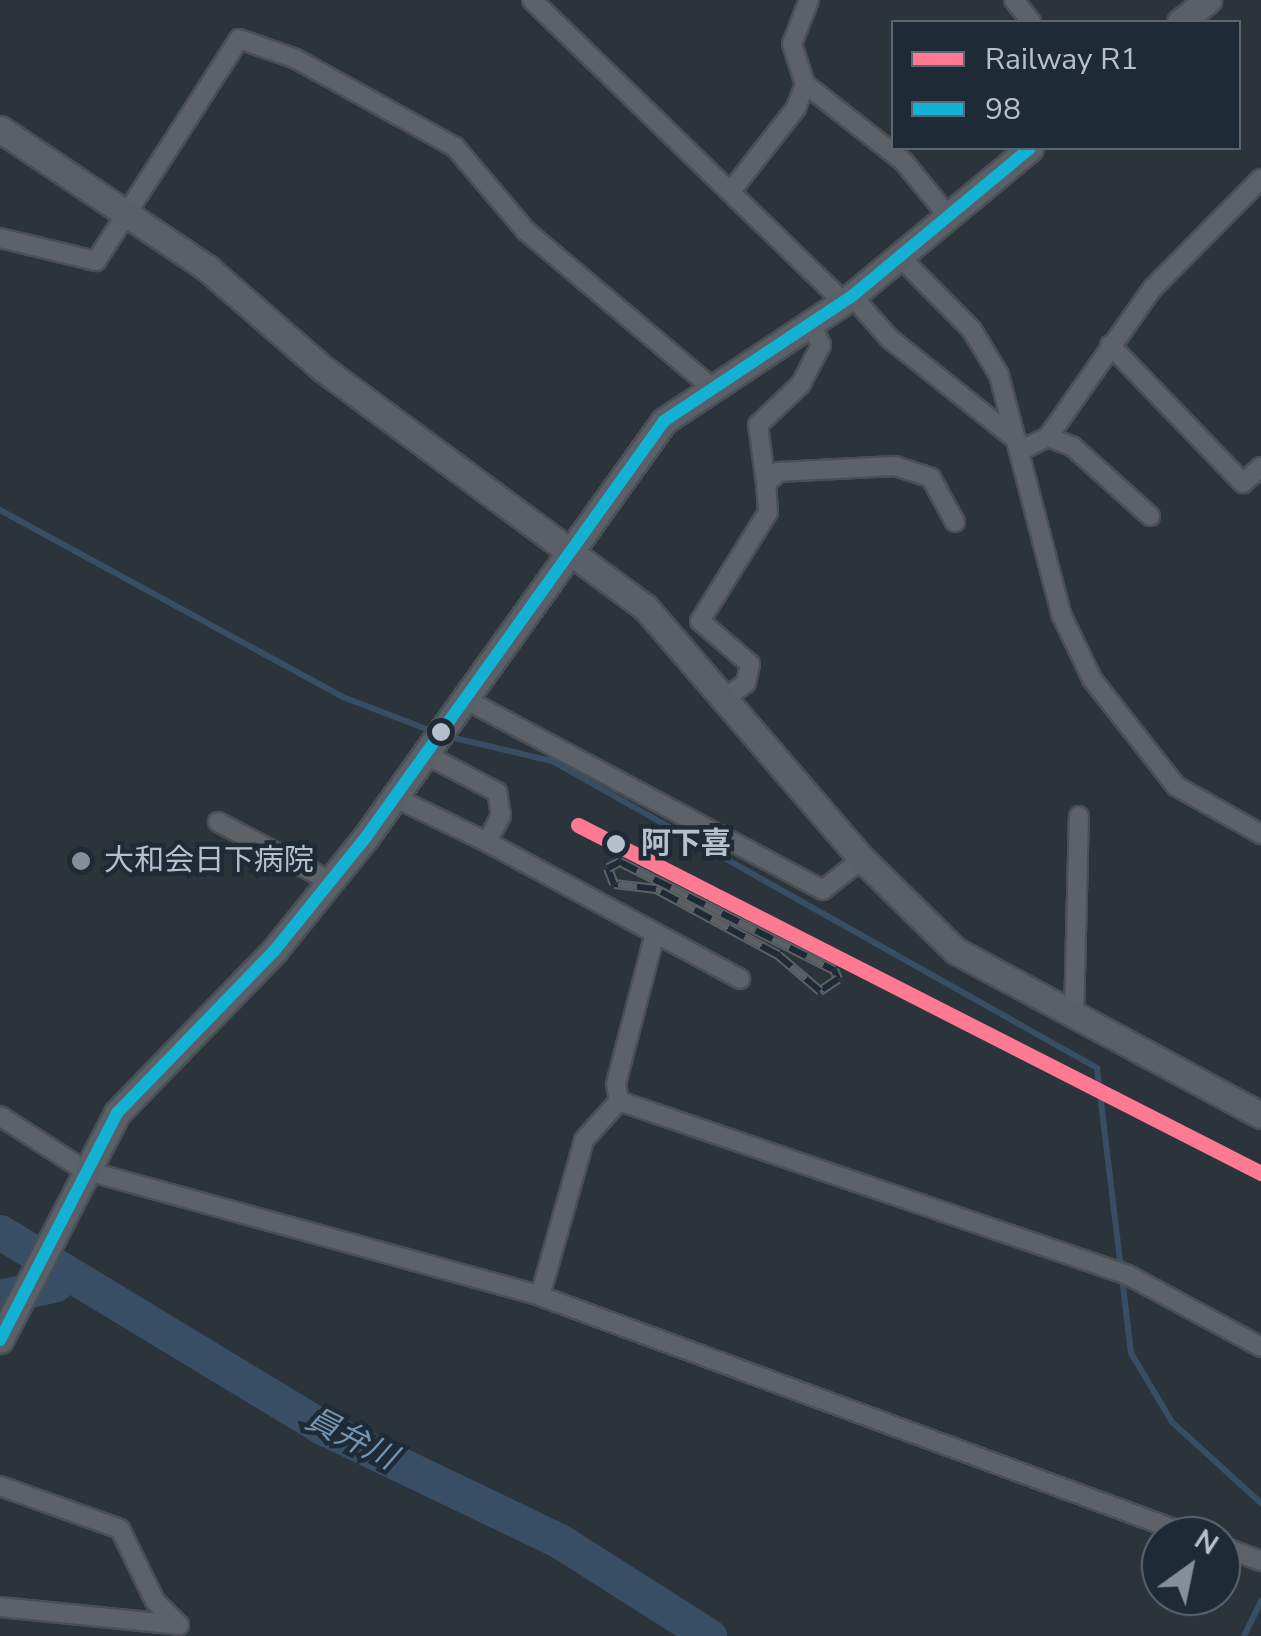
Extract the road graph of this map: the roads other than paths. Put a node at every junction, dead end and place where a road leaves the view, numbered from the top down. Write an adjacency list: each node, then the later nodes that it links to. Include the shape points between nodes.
1 (532, 0): 11 (street)
2 (1014, 0): 5 (street)
3 (1208, 0): 6 (street)
4 (814, 1): 7 (street, via 792,44)
5 (1029, 20)
6 (1183, 20)
7 (805, 84): 11 (street, via 775,144); 13 (street, via 904,162)
8 (0, 129): 12 (street)
9 (1028, 150): 13 (street)
10 (1261, 179): 18 (street)
11 (731, 191): 16 (street)
12 (128, 212): 14 (street, via 96,261); 19 (street, via 239,40 260,44 455,147 526,232); 26 (street)
13 (949, 217): 15 (street)
14 (0, 238)
15 (901, 258): 16 (street); 21 (street, via 982,343)
16 (848, 298): 17 (street); 21 (street)
17 (810, 320): 19 (street); 23 (street, via 821,345 801,384 758,424)
18 (1110, 345): 20 (street); 22 (street, via 1243,483)
19 (708, 384): 26 (street, via 656,431)
20 (1048, 437): 21 (street); 24 (street, via 1082,454)
21 (1021, 447): 33 (street, via 1062,616 1092,680 1176,786)
22 (1261, 467)
23 (766, 484): 25 (street, via 806,467 895,466 931,478); 27 (street, via 768,512 700,621 750,664 746,683)
24 (1150, 516)
25 (955, 522)
26 (570, 550): 27 (street, via 677,636); 28 (street)
27 (728, 696): 35 (street)
28 (463, 698): 29 (street); 35 (street, via 823,890)
29 (434, 738): 30 (street); 34 (street, via 497,792 501,816)
30 (394, 797): 34 (street); 36 (street)
31 (1079, 816): 39 (street)
32 (218, 822): 36 (street)
33 (1261, 834)
34 (487, 842): 37 (street)
35 (862, 859): 39 (street, via 956,951)
36 (330, 882): 43 (street, via 117,1114)
37 (654, 937): 38 (street); 40 (street, via 616,1084)
38 (740, 979)
39 (1074, 1018): 41 (street)
40 (620, 1101): 44 (street, via 584,1140); 46 (street, via 1128,1275)
41 (1261, 1115)
42 (0, 1116): 43 (street)
43 (84, 1170): 44 (street); 45 (street)
44 (540, 1296): 48 (street)
45 (0, 1340)
46 (1261, 1347)
47 (0, 1486): 49 (street, via 120,1529 154,1601 179,1625)
48 (1141, 1517)
49 (0, 1607)

